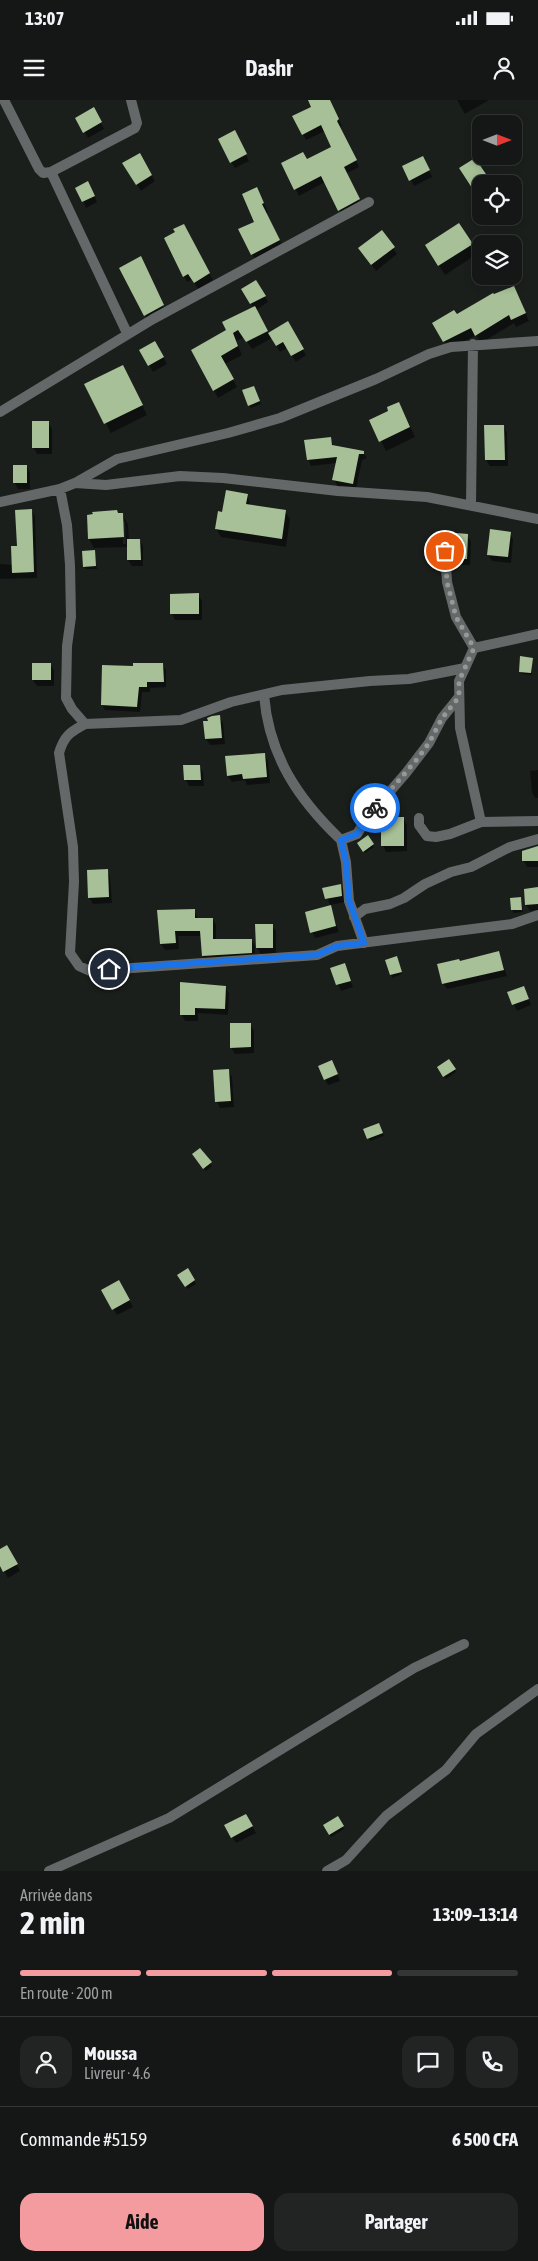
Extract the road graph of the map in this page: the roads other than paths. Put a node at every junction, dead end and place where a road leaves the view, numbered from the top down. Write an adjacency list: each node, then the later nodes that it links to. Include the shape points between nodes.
1 (4, 100): 3 (street, via 39,169 43,173)
2 (131, 100): 3 (street, via 137,123 135,128)
3 (50, 172): 5 (street)
4 (369, 202): 5 (street)
5 (127, 334): 8 (street)
6 (538, 341): 7 (street)
7 (473, 344): 9 (street, via 429,354 280,418 118,459); 12 (street)
8 (0, 412)
9 (75, 483): 10 (street); 12 (street, via 106,485 180,476 223,478 427,497)
10 (60, 489): 11 (street); 20 (street, via 70,565 71,616 66,698)
11 (0, 502)
12 (471, 505): 13 (street)
13 (538, 519)
14 (444, 535): 16 (street, via 447,582 456,617)
15 (538, 634): 16 (street)
16 (474, 648): 17 (street)
17 (465, 668): 18 (street, via 409,679 302,688); 19 (street, via 459,681)
18 (264, 695): 20 (street, via 231,702 181,720); 25 (street, via 266,716 289,780)
19 (459, 697): 23 (street, via 460,728); 25 (street, via 418,758 357,834)
20 (85, 724): 28 (street, via 63,740 59,753 73,847 70,953 79,966 90,970 317,955 337,946)
21 (419, 818): 23 (street, via 419,825 427,836 436,837)
22 (538, 820): 23 (street)
23 (481, 822)
24 (538, 839): 27 (street, via 451,872 404,898 365,909)
25 (341, 840): 27 (street)
26 (538, 916): 28 (street, via 512,924)
27 (354, 917): 28 (street)
28 (364, 943)
29 (464, 1644): 31 (street, via 414,1668 169,1818)
30 (538, 1689): 32 (street, via 476,1734 446,1770 386,1816 346,1860)
31 (49, 1871)
32 (327, 1871)

